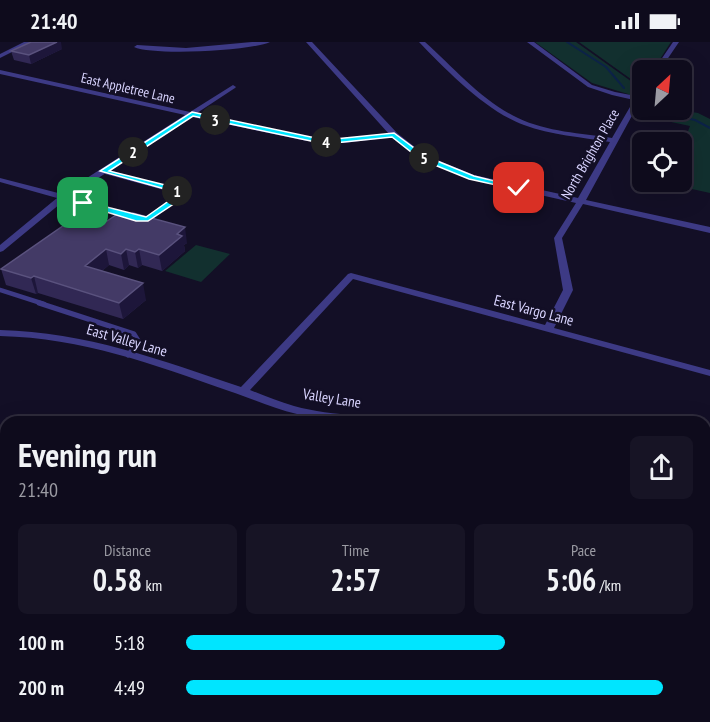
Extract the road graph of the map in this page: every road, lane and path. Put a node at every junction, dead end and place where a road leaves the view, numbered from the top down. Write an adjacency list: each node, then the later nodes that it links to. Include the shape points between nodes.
1 (29, 42): 9 (street)
2 (267, 42): 7 (street, via 213,49 158,51)
3 (309, 42): 17 (street)
4 (422, 42): 18 (street, via 493,105 517,119)
5 (530, 42): 14 (street, via 590,86)
6 (676, 42): 11 (street)
7 (137, 47)
8 (0, 51): 9 (street)
9 (8, 52): 10 (street)
10 (0, 56)
11 (664, 60)
12 (0, 72): 16 (street, East Appletree Lane)
13 (233, 87): 16 (street)
14 (632, 96)
15 (632, 112): 18 (street, North Brighton Place)
16 (192, 114): 17 (street, East Appletree Lane, via 325,142); 19 (street)
17 (394, 135): 22 (street, via 422,157 472,177)
18 (615, 141): 22 (street, North Brighton Place)
19 (103, 171): 21 (street); 24 (lane, via 180,192 152,217)
20 (0, 180): 21 (street)
21 (63, 197): 23 (lane); 26 (street)
22 (581, 201): 25 (street); 28 (street, North Brighton Place, via 558,238 568,290)
23 (128, 216)
24 (139, 219)
25 (710, 230)
26 (0, 249)
27 (0, 290): 30 (lane, via 134,334 139,342)
28 (548, 329): 31 (street, East Vargo Lane); 32 (street, East Vargo Lane, via 351,276)
29 (0, 333): 30 (street, East Valley Lane, via 27,332)
30 (128, 355): 32 (street, East Valley Lane)
31 (710, 373)
32 (243, 392): 33 (street, Valley Lane, via 299,411)
33 (330, 416)

